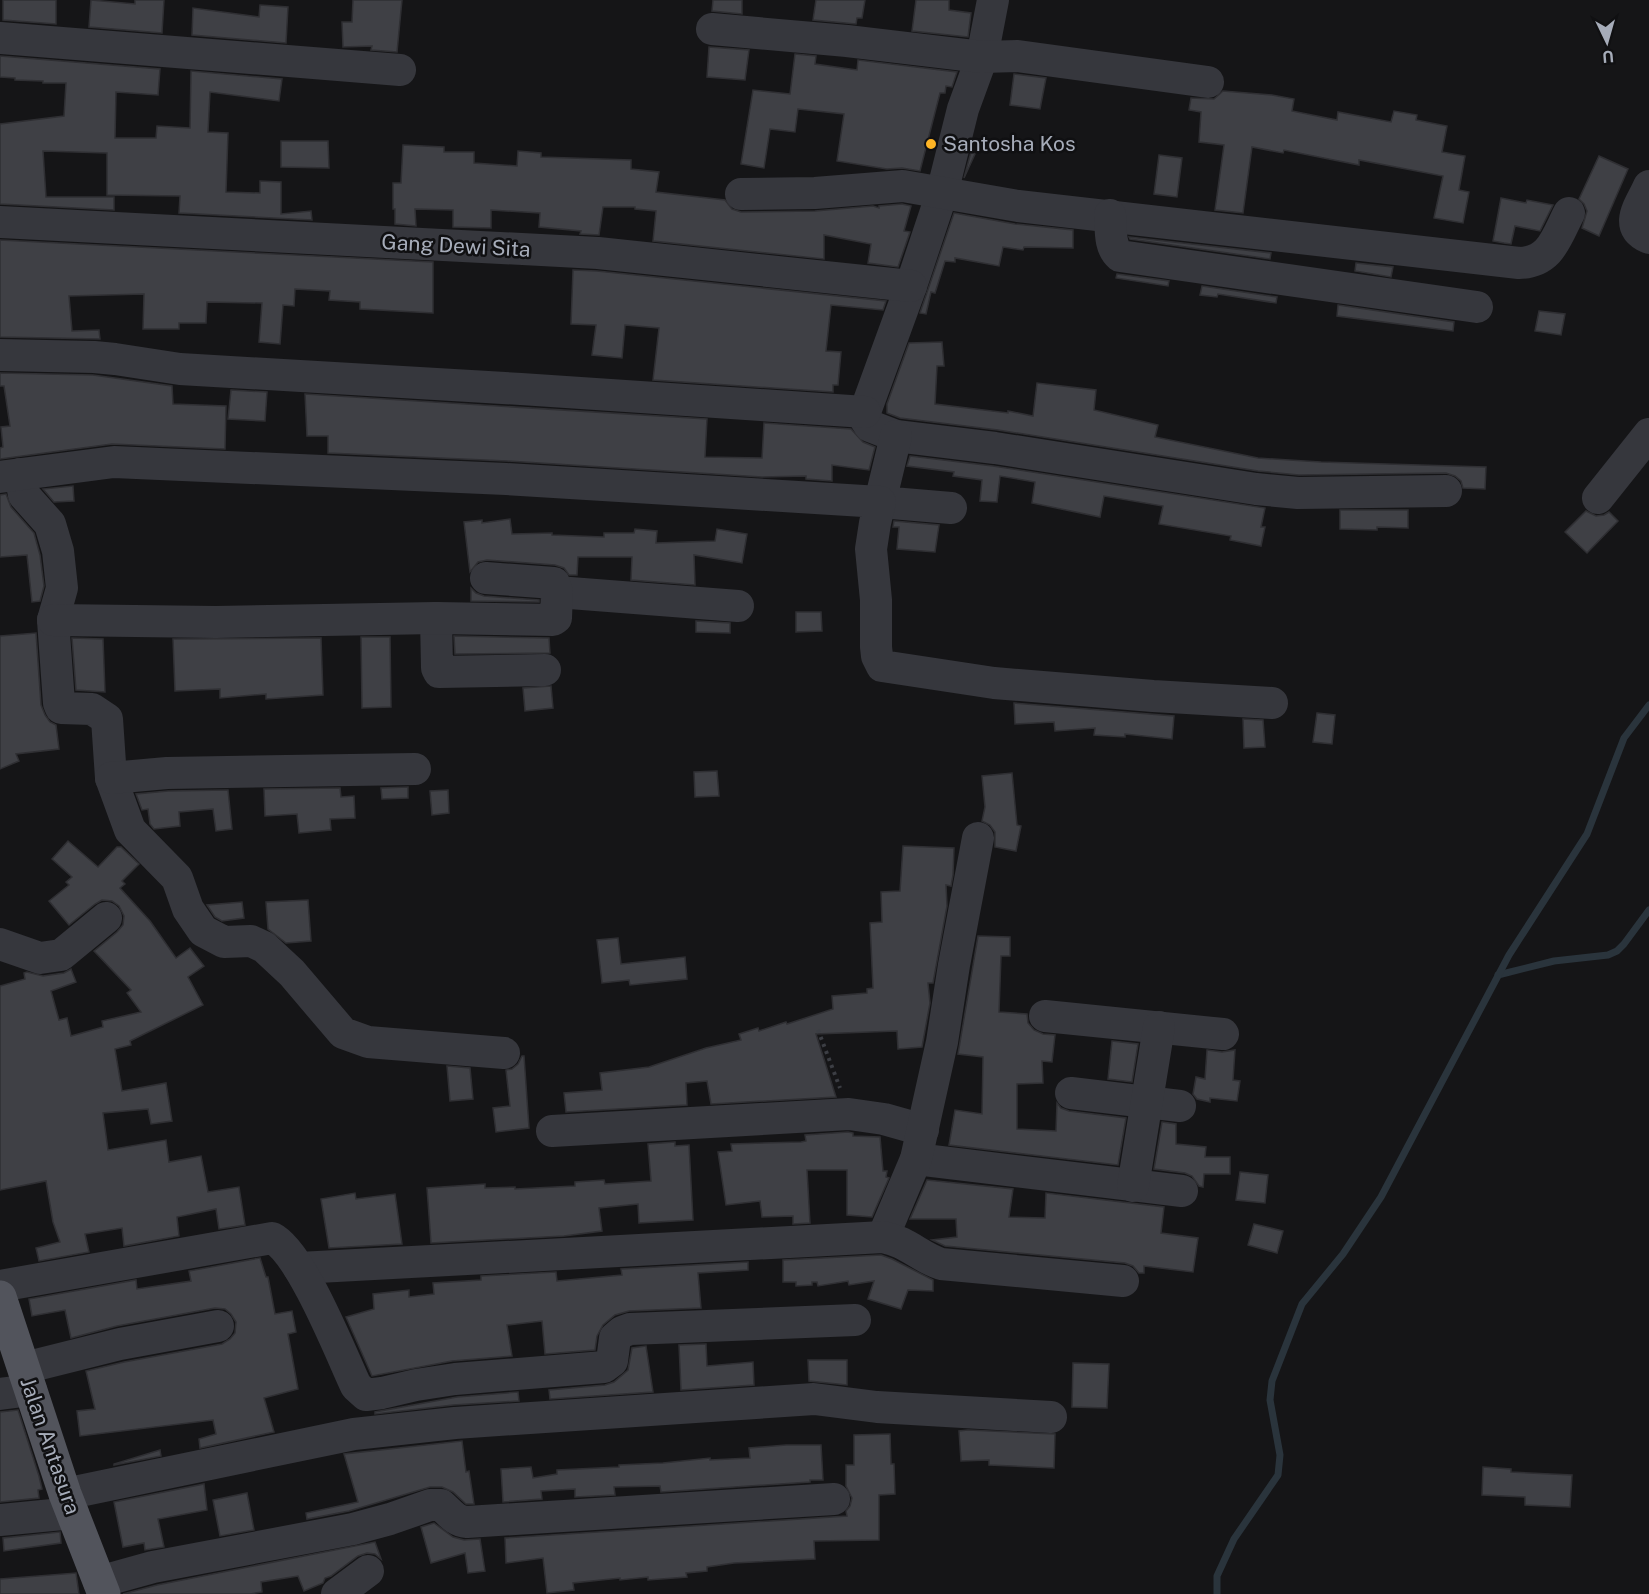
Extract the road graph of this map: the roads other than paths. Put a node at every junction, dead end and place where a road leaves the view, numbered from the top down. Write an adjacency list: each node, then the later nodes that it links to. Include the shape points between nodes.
1 (993, 0): 4 (street)
2 (712, 29): 4 (street)
3 (0, 39): 5 (street)
4 (982, 57): 6 (street, via 1018,56); 8 (street, via 963,109)
5 (400, 70)
6 (1208, 82)
7 (1649, 186): 13 (street, via 1634,222 1636,229)
8 (942, 193): 9 (street, via 903,186); 11 (street, via 1018,206); 14 (street)
9 (741, 194)
10 (1569, 213): 11 (street, via 1549,251 1531,263)
11 (1110, 215): 15 (street, via 1112,246 1120,256)
12 (0, 222): 14 (street, Gang Dewi Sita, via 598,253)
13 (1649, 238)
14 (911, 286): 17 (street)
15 (1477, 307)
16 (0, 355): 17 (street, via 115,359 180,369)
17 (865, 412): 19 (street, via 870,426)
18 (1649, 434): 22 (street)
19 (896, 436): 21 (street, via 1256,489 1298,493); 23 (street)
20 (10, 476): 23 (street, via 114,462 506,479); 29 (street, via 50,524 62,588)
21 (1446, 491)
22 (1598, 498)
23 (880, 502): 24 (street); 31 (street, via 871,549 876,647 882,666 994,683)
24 (951, 508)
25 (486, 578): 26 (street, via 554,583)
26 (556, 592): 27 (street); 28 (street, via 557,616 552,620)
27 (738, 606)
28 (436, 618): 29 (street); 30 (street, via 439,672)
29 (54, 620): 33 (street, via 58,703 61,708 92,709 107,719)
30 (545, 670)
31 (1272, 703)
32 (415, 769): 33 (street)
33 (111, 778): 40 (street, via 130,830 177,878 188,909 203,931 224,942 251,941 264,947 292,973 343,1033 368,1042)
34 (978, 838): 45 (street)
35 (106, 918): 36 (street, via 61,955 40,957)
36 (0, 944)
37 (1045, 1016): 38 (street)
38 (1159, 1027): 39 (street); 42 (street)
39 (1222, 1034)
40 (504, 1053)
41 (1071, 1093): 42 (street)
42 (1146, 1101): 43 (street); 46 (street)
43 (1180, 1106)
44 (552, 1131): 45 (street, via 849,1114 884,1119)
45 (920, 1145): 46 (street); 48 (street)
46 (1133, 1186): 47 (street)
47 (1182, 1191)
48 (883, 1237): 49 (street); 50 (street, via 908,1245 940,1264)
49 (300, 1268): 51 (street, via 270,1238); 53 (street, via 356,1386 366,1395 455,1379 604,1367 612,1361 615,1338 630,1329)
50 (1124, 1281)
51 (0, 1286)
52 (0, 1297): 55 (main road, Jalan Antasura)
53 (855, 1320)
54 (218, 1326): 55 (street, via 120,1344)
55 (18, 1384): 58 (main road, Jalan Antasura)
56 (1052, 1417): 58 (street, via 814,1399 455,1423 354,1434)
57 (834, 1500): 61 (street, via 467,1522 453,1518 441,1505 430,1505 353,1528 153,1567)
58 (69, 1504): 59 (street); 61 (main road, Jalan Antasura)
59 (0, 1520)
60 (368, 1571): 62 (street)
61 (101, 1588)
62 (337, 1594)

